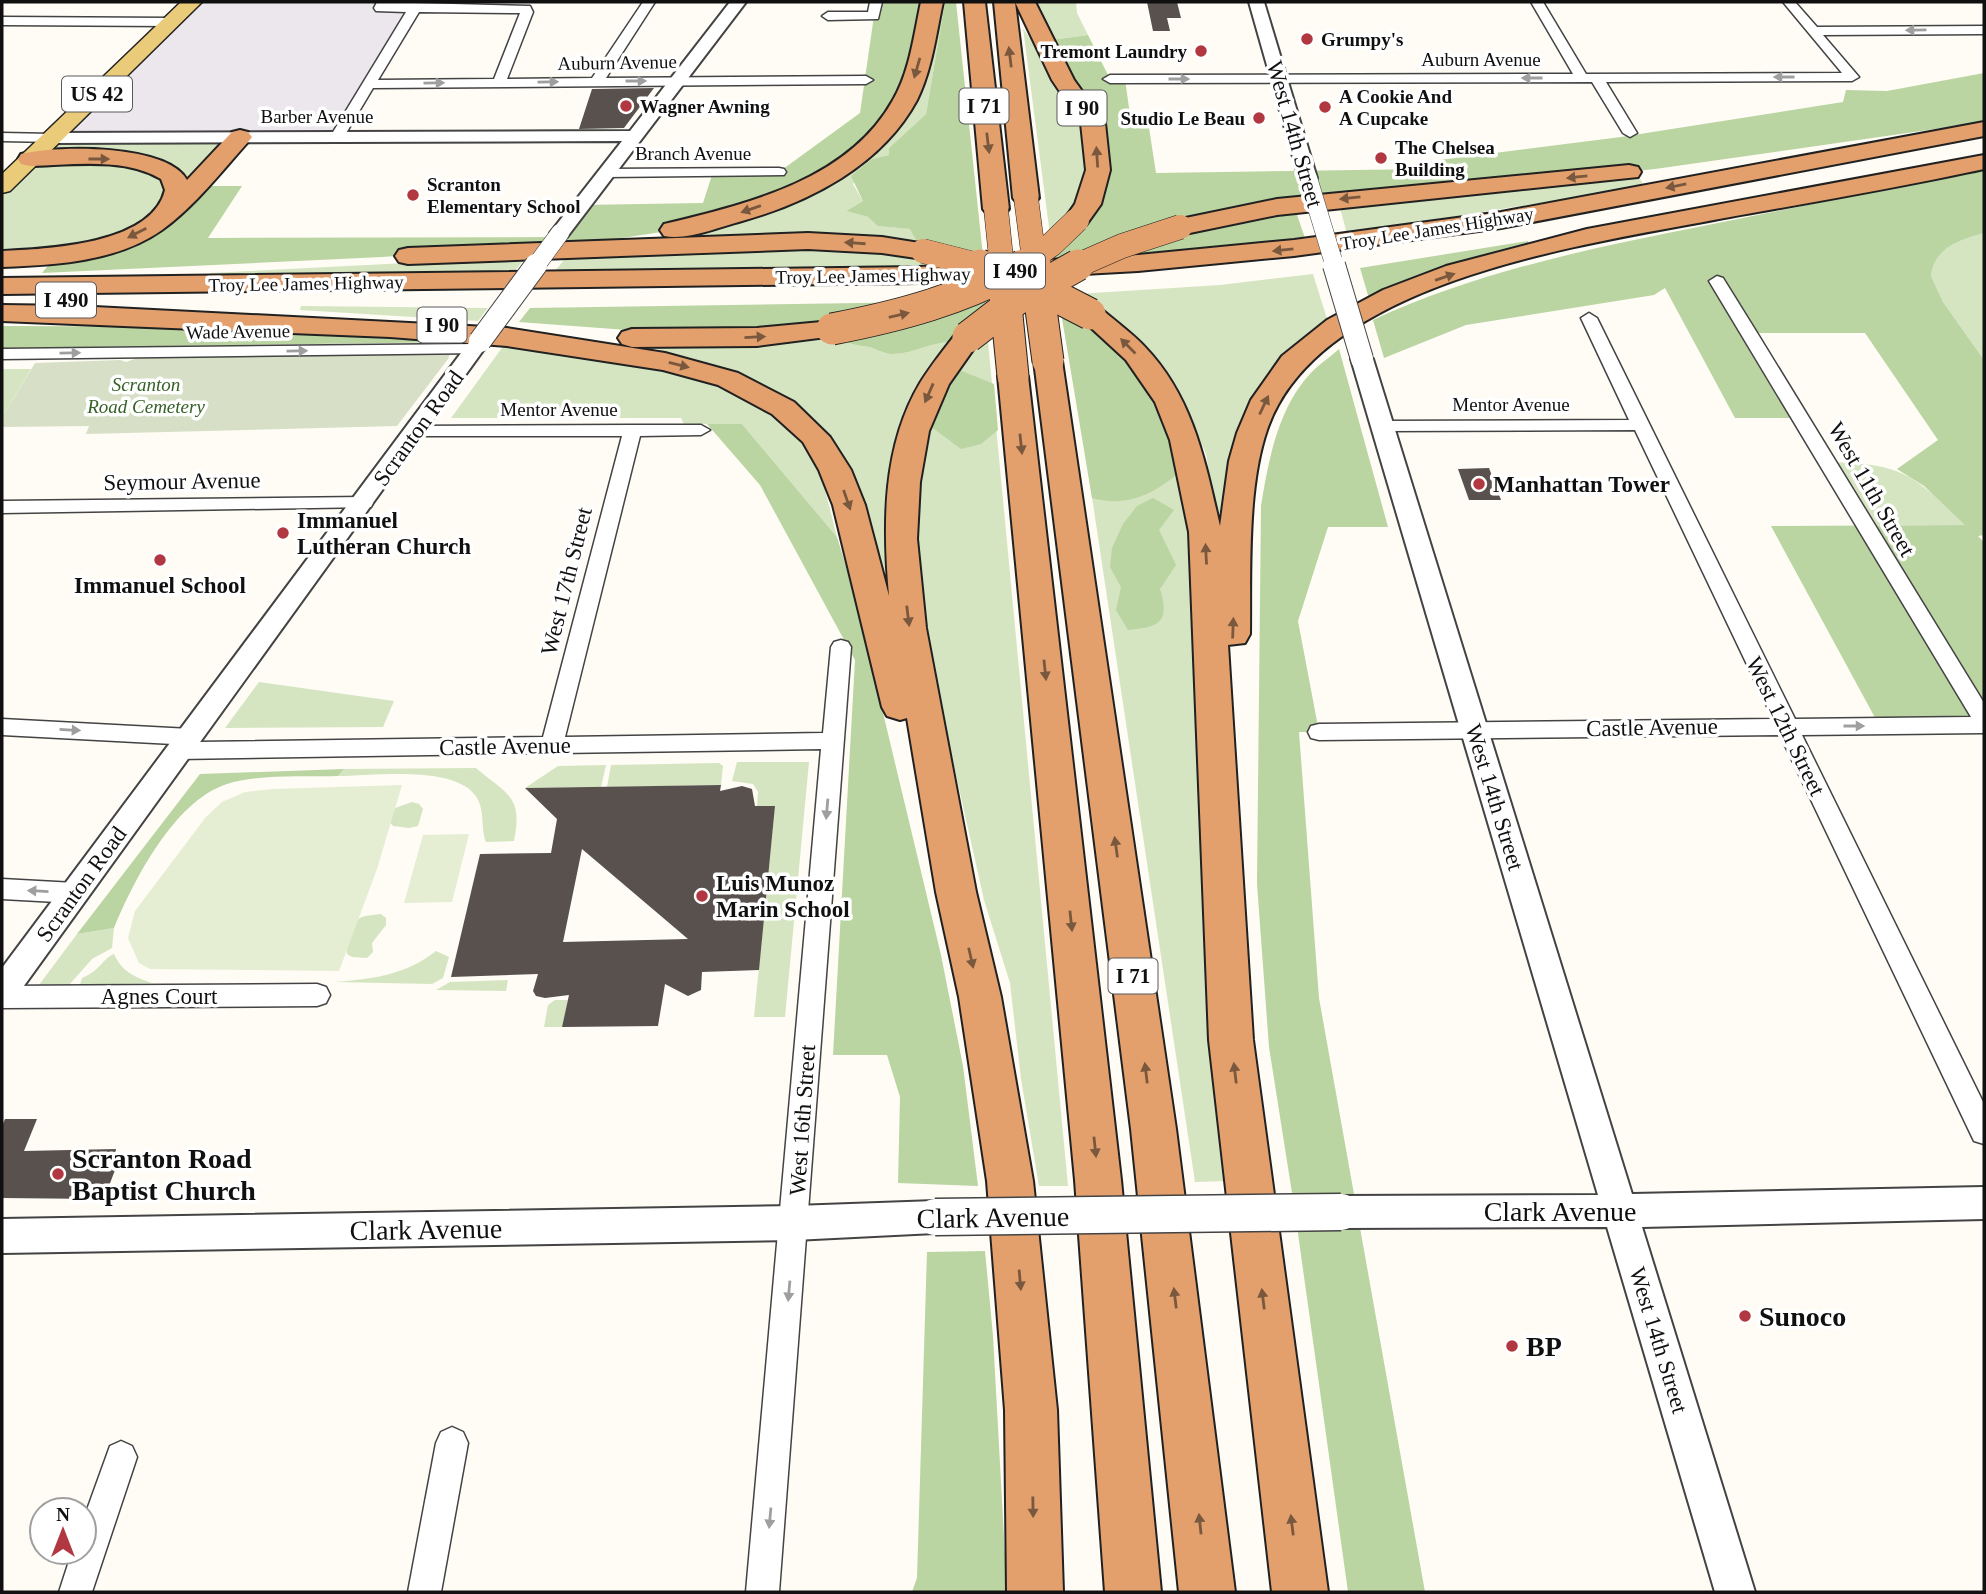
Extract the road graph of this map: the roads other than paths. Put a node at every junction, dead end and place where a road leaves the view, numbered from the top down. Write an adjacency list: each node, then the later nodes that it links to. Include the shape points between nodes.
1 (192, 2): 17 (main road, US 42)
2 (383, 2): 13 (street, via 380,8)
3 (649, 2): 26 (street)
4 (738, 2): 24 (street, Scranton Road)
5 (876, 2): 15 (street, via 874,16)
6 (932, 2): 44 (highway, one-way to 44, via 916,72 897,113 867,148 808,186 740,213 658,233)
7 (974, 2): 55 (highway, I 71, one-way to 55, bridge, via 996,209)
8 (1004, 2): 55 (highway, I 71, one-way to 8, bridge, via 1026,198)
9 (1026, 2): 51 (highway, I 90, one-way to 9, bridge, via 310,317 644,339 757,337 832,329 910,313 971,293 1029,262 1054,244 1088,204 1098,170 1093,123 1063,80)
10 (1256, 2): 20 (street, West 14th Street)
11 (1537, 2): 21 (street)
12 (1789, 2): 19 (street)
13 (415, 8): 27 (street, via 526,9); 28 (street)
14 (14, 10): 16 (street)
15 (828, 16)
16 (2, 20): 17 (street)
17 (171, 22): 36 (main road, US 42)
18 (1984, 30): 19 (street, one-way to 19)
19 (1814, 32): 22 (street, Auburn Avenue, one-way to 22, via 1852,77)
20 (1280, 78): 21 (street, Auburn Avenue, one-way to 20); 23 (street, Auburn Avenue, one-way to 20); 57 (street, West 14th Street, bridge)
21 (1582, 78): 22 (street, Auburn Avenue)
22 (1597, 78): 31 (street)
23 (1111, 79)
24 (676, 80): 25 (street, Auburn Avenue); 26 (street, Auburn Avenue, one-way to 24); 32 (street, Scranton Road)
25 (866, 80)
26 (597, 81): 27 (street, Auburn Avenue, one-way to 26)
27 (499, 83): 28 (street, Auburn Avenue, one-way to 27)
28 (369, 84): 35 (street)
29 (1984, 121): 75 (highway, one-way to 75, bridge, via 1655,169 1277,207 1180,227 1095,255 999,311 968,337 934,384 914,431 904,482 901,539 909,628)
30 (1984, 129): 48 (highway, Troy Lee James Highway / I 490, one-way to 48, via 1501,220 1307,247 1125,264 919,275)
31 (1630, 133)
32 (633, 136): 35 (street, Barber Avenue); 41 (street, Scranton Road)
33 (2, 137): 36 (street, Barber Avenue)
34 (240, 137): 35 (street, Barber Avenue); 36 (street, Barber Avenue); 43 (highway)
35 (337, 137)
36 (53, 138): 38 (main road, US 42)
37 (1984, 155): 49 (highway, Troy Lee James Highway / I 490, via 1470,246 1177,281 783,294)
38 (30, 159): 42 (main road, US 42); 43 (highway, one-way to 43, via 153,164 174,177 178,187)
39 (1984, 162): 72 (highway, one-way to 39, via 1238,488 1262,406 1304,352 1331,330 1384,301 1448,275 1534,249)
40 (779, 172): 41 (street, Branch Avenue)
41 (607, 173): 53 (street, Scranton Road, bridge)
42 (2, 186)
43 (168, 212): 45 (highway, one-way to 45, via 135,235 101,248)
44 (382, 257): 46 (highway); 72 (highway, one-way to 44, bridge, via 1205,532 1185,440 1170,402 1149,370 1090,314 1018,276 883,245 808,241)
45 (2, 259)
46 (2, 274)
47 (1717, 281): 64 (street, West 11th Street)
48 (2, 286)
49 (2, 301)
50 (2, 313): 51 (highway, I 90)
51 (50, 314): 75 (highway, one-way to 75, via 390,329 552,343 700,370 783,408 815,437 849,505 912,750)
52 (1589, 318): 56 (street, West 12th Street)
53 (477, 345): 54 (street, Wade Avenue, one-way to 53); 60 (street, Scranton Road)
54 (2, 354)
55 (1031, 368): 89 (highway, I 71, one-way to 89); 90 (highway, I 71, one-way to 55, via 1138,1009)
56 (1641, 425): 57 (street, Mentor Avenue); 65 (street, West 12th Street)
57 (1382, 426): 67 (street, West 14th Street)
58 (632, 430): 59 (street, Mentor Avenue); 60 (street, Mentor Avenue); 71 (street, West 17th Street)
59 (701, 430)
60 (417, 431): 61 (street, Scranton Road)
61 (364, 503): 62 (street, Seymour Avenue); 70 (street, Scranton Road)
62 (2, 507)
63 (841, 647): 69 (street, West 16th Street)
64 (1984, 723): 65 (street, Castle Avenue, one-way to 64)
65 (1786, 726): 67 (street, Castle Avenue); 78 (street, West 12th Street)
66 (2, 727): 70 (street, Castle Avenue, one-way to 70)
67 (1475, 730): 68 (street, Castle Avenue); 80 (street, West 14th Street)
68 (1319, 732)
69 (833, 741): 71 (street, Castle Avenue); 81 (street, West 16th Street, one-way to 81)
70 (184, 744): 71 (street, Castle Avenue); 74 (street, Scranton Road)
71 (552, 745)
72 (1220, 842): 91 (highway, one-way to 72, via 1231,1040)
73 (2, 889): 74 (street, one-way to 73)
74 (75, 892): 76 (street, Scranton Road)
75 (956, 892): 88 (highway, one-way to 88, via 980,998 1010,1181 1031,1410)
76 (2, 994): 77 (street, Agnes Court)
77 (317, 995)
78 (1984, 1132)
79 (1984, 1203): 80 (street, Clark Avenue)
80 (1621, 1211): 81 (street, Clark Avenue, bridge, via 936,1217); 92 (street, West 14th Street)
81 (794, 1223): 82 (street, Clark Avenue); 87 (street, West 16th Street, one-way to 87)
82 (2, 1236)
83 (452, 1443): 86 (street)
84 (121, 1457): 85 (street)
85 (75, 1592)
86 (424, 1592)
87 (763, 1592)
88 (1035, 1592)
89 (1133, 1592)
90 (1207, 1592)
91 (1300, 1592)
92 (1735, 1592)

